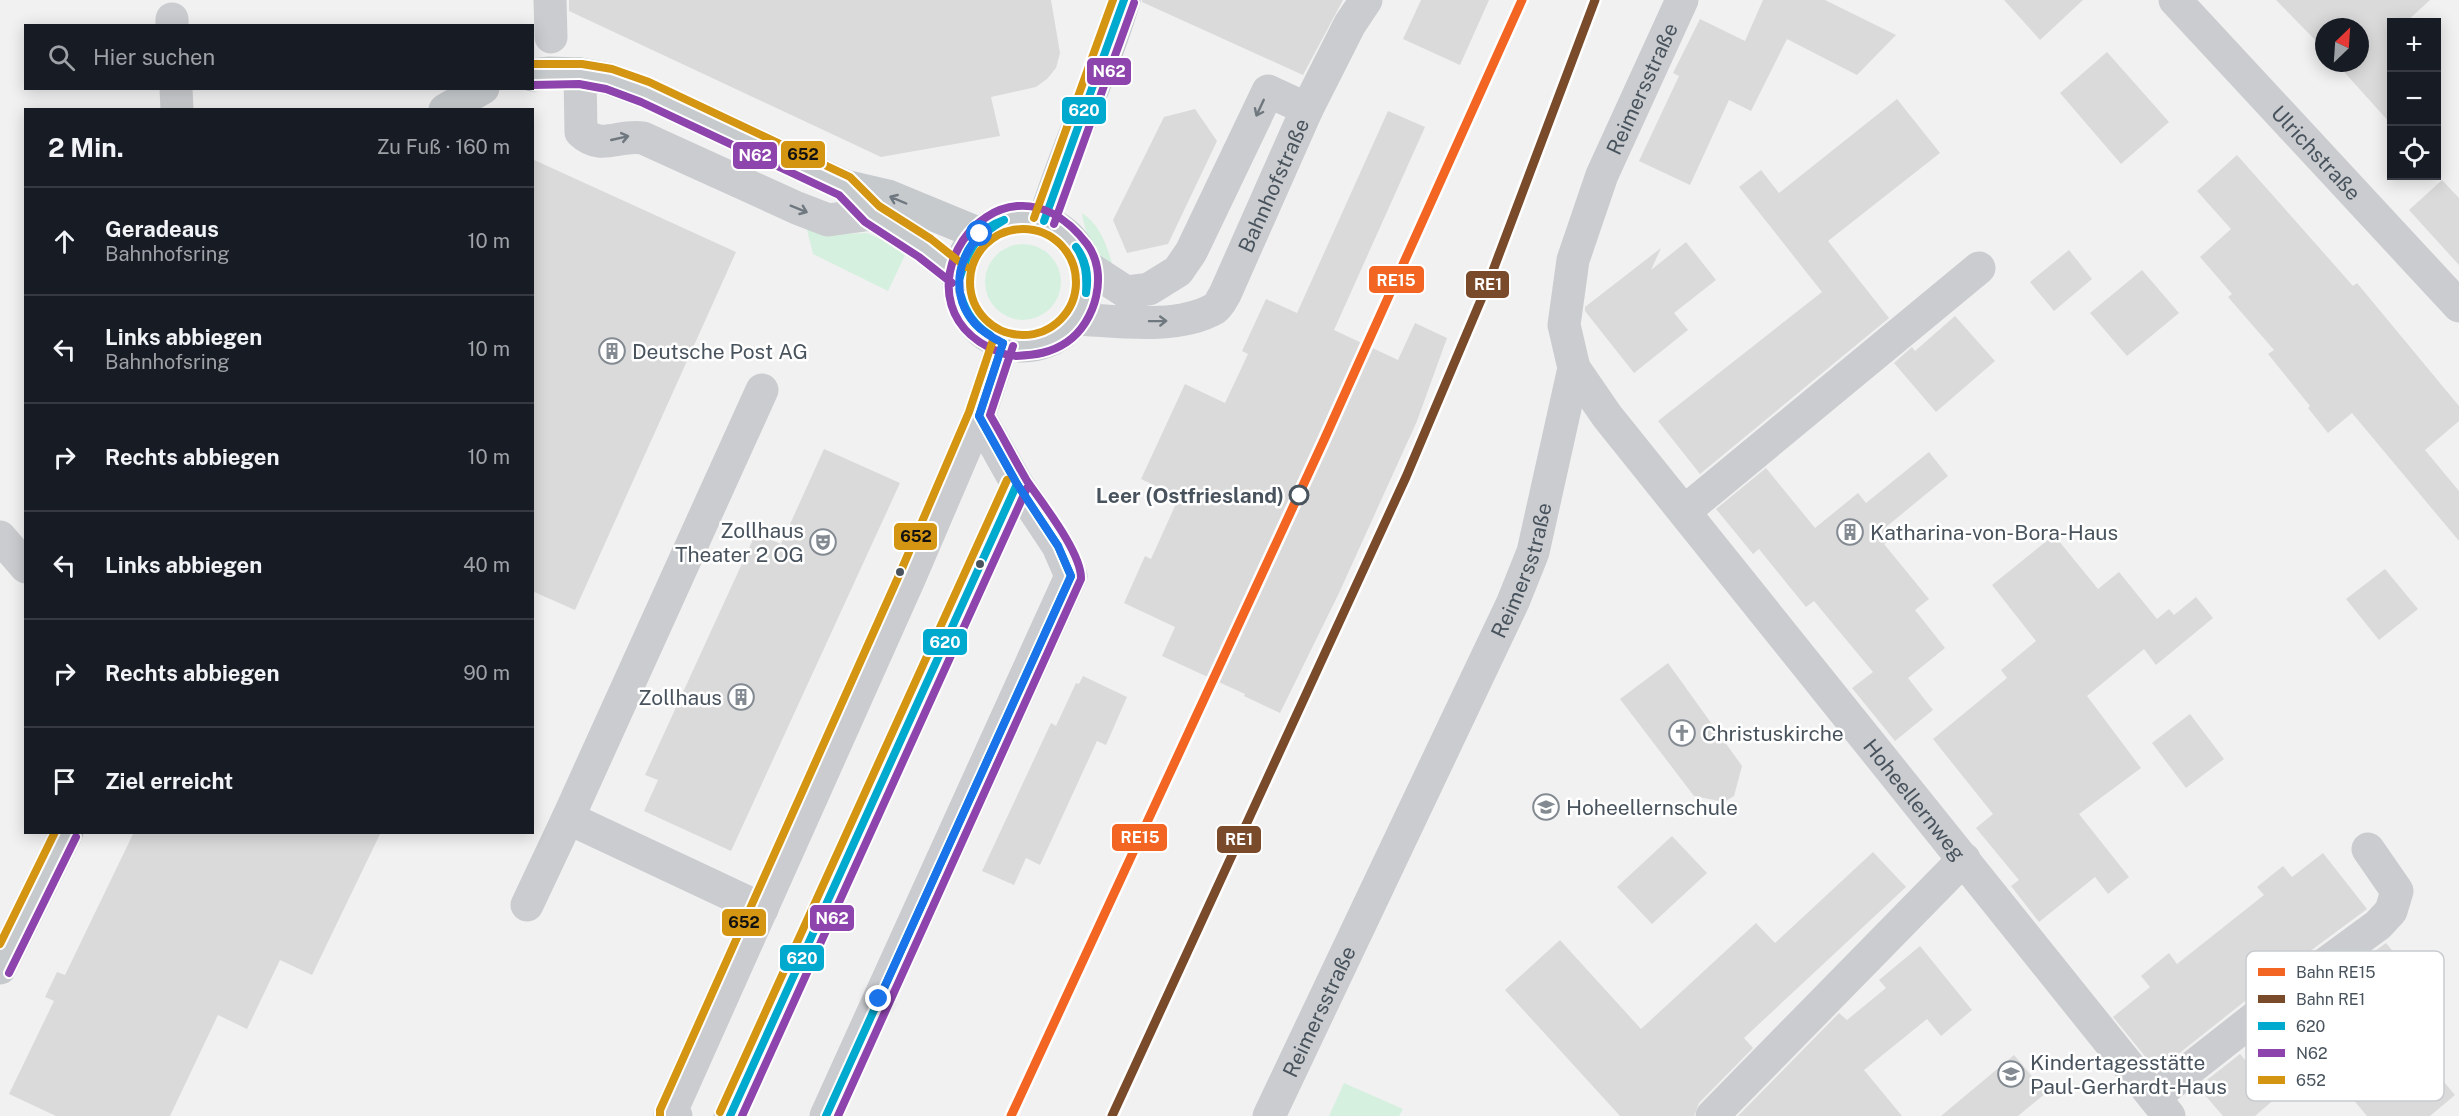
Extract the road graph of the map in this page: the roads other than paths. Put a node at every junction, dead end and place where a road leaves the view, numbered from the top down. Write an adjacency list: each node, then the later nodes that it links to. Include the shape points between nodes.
1 (550, 0): 6 (street)
2 (1124, 0): 15 (main road)
3 (1366, 0): 12 (street)
4 (1682, 0): 23 (street, Reimersstraße, via 1602,176 1573,260 1564,325)
5 (2175, 0): 20 (street, Ulrichstraße)
6 (551, 36)
7 (554, 74): 13 (main road, via 609,79 645,92); 14 (street, one-way to 14, via 581,132 589,139 599,143 629,136 643,138 828,220)
8 (176, 90): 10 (street)
9 (480, 90): 11 (main road)
10 (177, 108)
11 (448, 108)
12 (1307, 109): 17 (street, Bahnhofstraße, one-way to 17, via 1268,91 1191,252 1178,271 1149,289 1126,292); 21 (street, Bahnhofstraße, one-way to 12, via 1169,321 1216,308)
13 (845, 186): 14 (main road); 16 (main road, one-way to 13, via 888,196)
14 (872, 214): 19 (main road)
15 (1044, 221): 16 (main road, via 1015,218); 17 (main road, via 1071,239)
16 (980, 234): 19 (main road, via 969,247)
17 (1086, 266): 21 (main road)
18 (1979, 268): 27 (street)
19 (959, 275): 22 (main road, via 960,297 972,321)
20 (2459, 306)
21 (1087, 320): 22 (main road, via 1044,343)
22 (1003, 343): 25 (street)
23 (1574, 368): 27 (street, Hoheellernweg, via 1607,416); 43 (street, Reimersstraße, via 1533,552 1513,602)
24 (762, 390): 30 (street)
25 (979, 416): 26 (street); 35 (street)
26 (1017, 484): 41 (street); 42 (street, via 1058,546 1071,576)
27 (1685, 512): 33 (street, Hoheellernweg)
28 (0, 537): 29 (street)
29 (24, 565)
30 (568, 818): 34 (street); 35 (street)
31 (66, 834): 37 (main road)
32 (2368, 849): 36 (street, via 2397,891 2391,911)
33 (1964, 859): 39 (street, Hoheellernweg); 44 (street)
34 (528, 905)
35 (762, 909): 40 (street, via 670,1113)
36 (2343, 951)
37 (0, 968)
38 (2246, 1031): 39 (street)
39 (2161, 1106)
40 (676, 1116)
41 (730, 1116)
42 (826, 1116)
43 (1269, 1116)
44 (1712, 1116)

